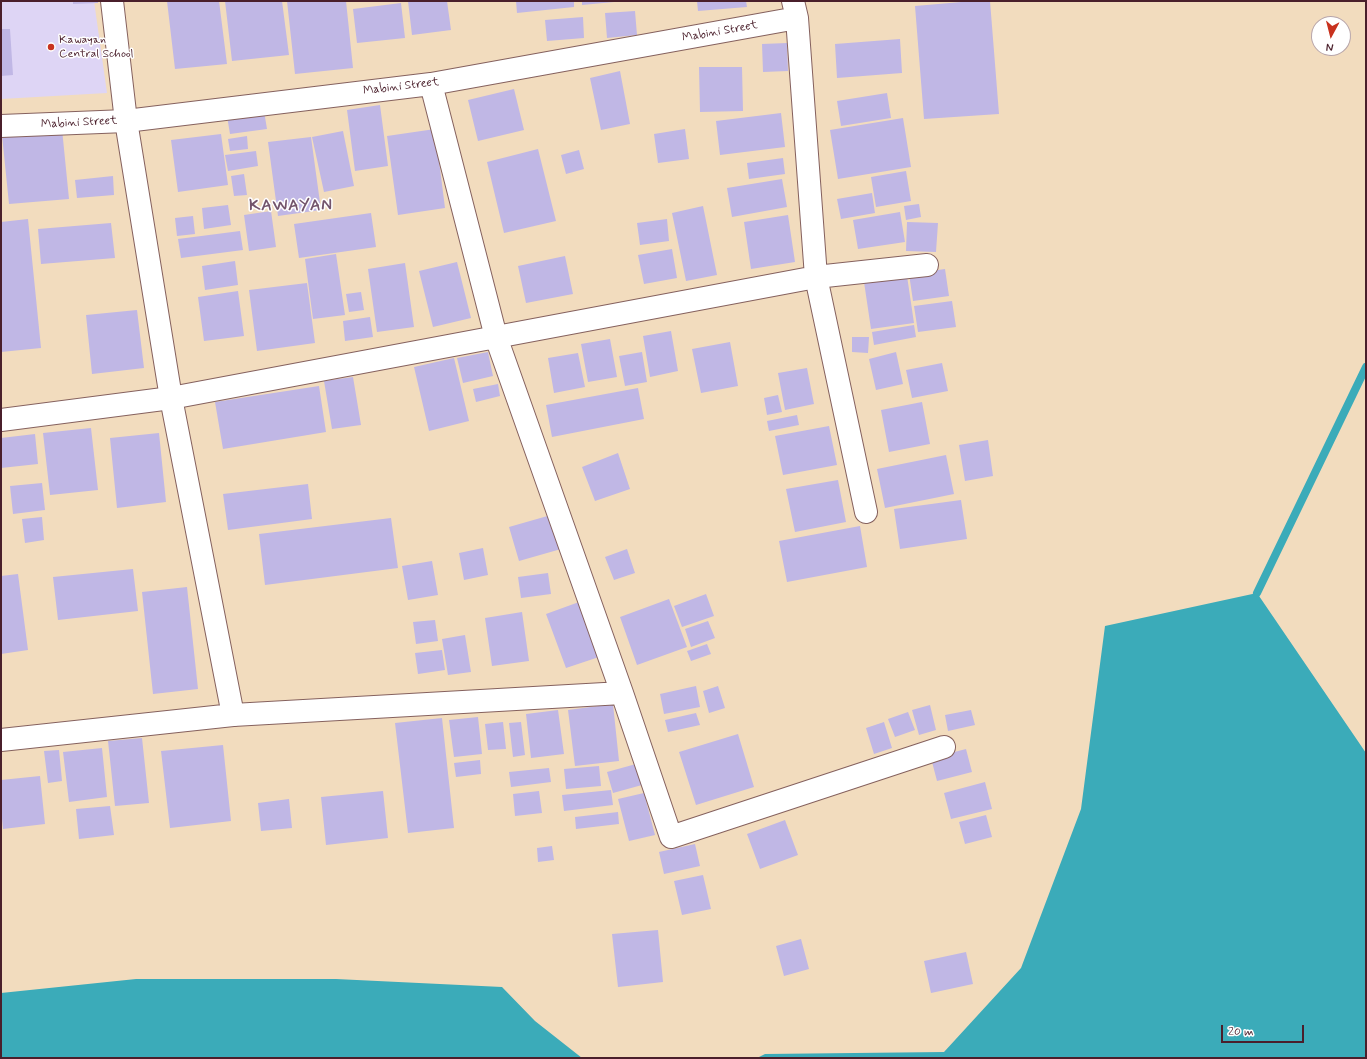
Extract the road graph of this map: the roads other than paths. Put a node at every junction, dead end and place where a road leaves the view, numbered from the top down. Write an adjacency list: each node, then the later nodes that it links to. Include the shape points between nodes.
1 (112, 1): 4 (street)
2 (795, 10): 3 (street, Mabini Street); 7 (street)
3 (431, 84): 4 (street, Mabini Street); 8 (street)
4 (126, 121): 5 (street, Mabini Street); 9 (street)
5 (1, 126)
6 (927, 265): 7 (street)
7 (816, 277): 8 (street); 11 (street)
8 (496, 337): 9 (street); 12 (street)
9 (172, 398): 10 (street); 13 (street)
10 (1, 420)
11 (866, 512)
12 (622, 693): 13 (street); 15 (street, via 671,837)
13 (234, 715): 14 (street)
14 (1, 740)
15 (944, 747)

